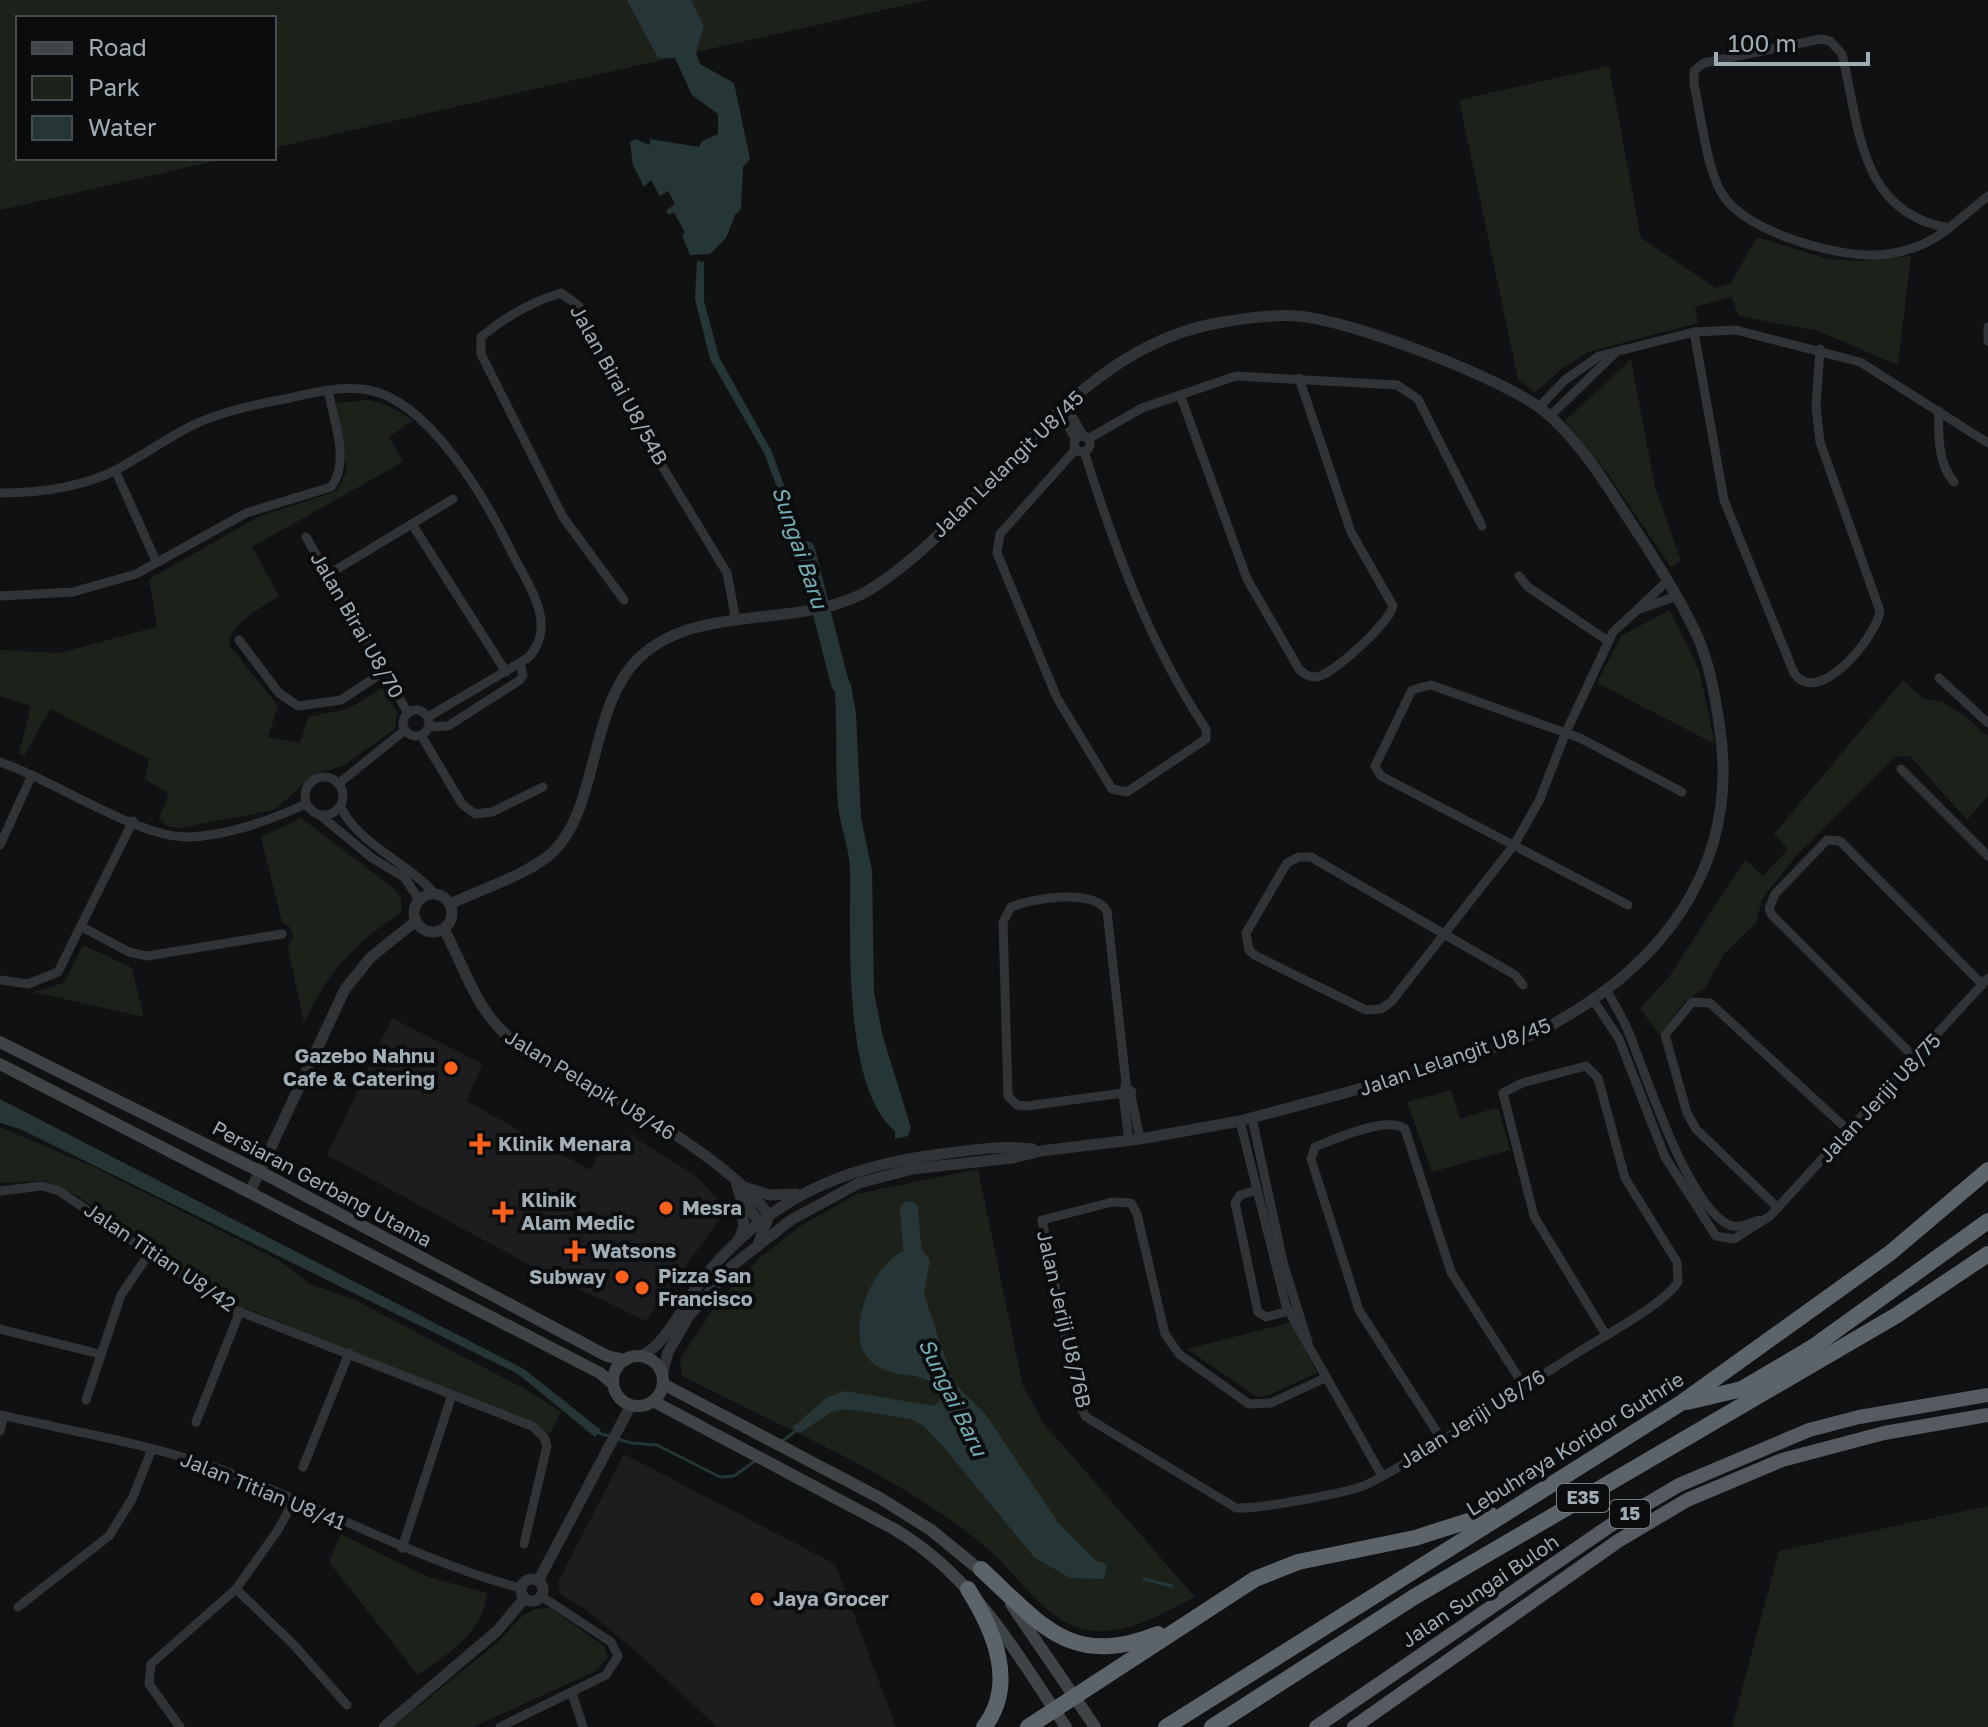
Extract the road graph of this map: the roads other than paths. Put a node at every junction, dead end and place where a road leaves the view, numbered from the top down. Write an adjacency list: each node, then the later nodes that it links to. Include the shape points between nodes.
1 (1988, 196): 2 (street)
2 (1949, 228): 2 (street, via 1921,246 1876,255 1853,254 1751,222 1717,183 1694,71 1704,63 1762,49 1830,41 1842,54 1870,171 1883,194 1920,222)
3 (1988, 327): 5 (street)
4 (1694, 332): 6 (street, via 1736,330); 6 (street, via 1724,500 1794,673 1810,684 1837,673 1876,625 1880,611 1820,442); 7 (street)
5 (1988, 341)
6 (1820, 349): 13 (street, via 1872,368)
7 (1616, 352): 12 (street, via 1586,364); 14 (street)
8 (1299, 378): 10 (street, via 1236,376); 10 (street, via 1351,532 1393,606 1391,615 1363,643 1318,676 1299,669 1247,579); 22 (street, via 1390,384 1414,394)
9 (328, 390): 17 (street, via 211,418); 24 (street, via 341,461 331,487 246,513); 35 (street, via 367,389 401,402 434,433 472,486 538,603 542,622 535,650)
10 (1181, 397): 15 (street, via 1132,413)
11 (1062, 407): 12 (street, Jalan Lelangit U8/45, via 1116,367 1171,337 1210,324 1278,316 1352,327 1452,365); 15 (street); 32 (street, Jalan Lelangit U8/45, via 913,556 860,595 788,615)
12 (1539, 407): 14 (street, Jalan Lelangit U8/45)
13 (1939, 411): 16 (street); 18 (street, via 1939,442)
14 (1550, 416): 27 (street, Jalan Lelangit U8/45, via 1599,477)
15 (1081, 443): 15 (street, via 1155,643 1206,729 1206,739 1195,749 1132,790 1112,789 1072,725 1002,567 997,542)
16 (1988, 443)
17 (115, 470): 19 (street, via 57,490); 24 (street)
18 (1954, 482)
19 (0, 493)
20 (453, 499): 21 (street)
21 (412, 524): 25 (street); 37 (street)
22 (1482, 526)
23 (306, 537): 25 (street, Jalan Birai U8/70)
24 (156, 561): 28 (street, via 136,574 73,592)
25 (329, 574): 36 (street, Jalan Birai U8/70)
26 (1519, 576): 34 (street)
27 (1668, 580): 29 (street, Jalan Lelangit U8/45); 31 (street)
28 (0, 596)
29 (1677, 596): 31 (street); 70 (street, Jalan Lelangit U8/45, via 1702,649 1716,704 1724,781 1720,822 1701,876 1667,933 1632,972)
30 (624, 600): 32 (street, Jalan Birai U8/54B, via 563,517 481,354 481,337 501,321 561,293 579,306 642,433 713,544 727,573)
31 (1637, 610): 34 (street)
32 (736, 621): 60 (street, Jalan Lelangit U8/45, via 676,634 638,658 612,697 580,802 560,844 544,859)
33 (239, 640): 36 (street, via 279,693 298,706 341,700)
34 (1608, 641): 43 (street)
35 (520, 663): 37 (street); 40 (street, via 520,680 448,726)
36 (385, 671): 39 (street, Jalan Birai U8/70)
37 (506, 672): 40 (street)
38 (1939, 678): 41 (street)
39 (408, 713): 40 (street, via 418,710); 42 (street)
40 (428, 722): 44 (street)
41 (1988, 723)
42 (405, 730): 44 (street); 48 (street)
43 (1566, 732): 50 (street); 56 (street); 56 (street, via 1424,685 1410,694 1377,757 1381,776)
44 (421, 735): 49 (street, via 462,804 475,814 492,812)
45 (0, 762): 47 (street)
46 (1901, 769): 57 (street)
47 (32, 775): 54 (street); 55 (street)
48 (338, 784): 51 (street, via 328,777 315,779 305,792); 52 (street)
49 (543, 787)
50 (1682, 792)
51 (306, 804): 53 (street); 54 (street, via 202,836 166,834)
52 (340, 806): 53 (street); 58 (street, via 359,834 410,868)
53 (320, 815): 59 (street, via 405,878)
54 (133, 821): 63 (street)
55 (0, 845)
56 (1514, 845): 61 (street); 65 (street)
57 (1988, 856)
58 (435, 894): 59 (street); 60 (street)
59 (419, 900): 62 (street)
60 (450, 904): 64 (street, via 452,915)
61 (1628, 905)
62 (416, 921): 64 (street, via 429,931); 81 (street, via 354,974)
63 (82, 927): 66 (street, via 147,956); 67 (street, via 52,977 28,984)
64 (444, 929): 82 (street, Jalan Pelapik U8/46, via 475,997 506,1036 675,1136)
65 (1444, 931): 65 (street, via 1303,857 1287,863 1246,937 1256,956 1371,1011 1391,1002); 69 (street)
66 (282, 934)
67 (0, 980)
68 (1985, 981): 73 (street, Jalan Jeriji U8/75); 73 (street, via 1840,841 1827,840 1775,894 1772,915)
69 (1523, 985)
70 (1606, 989): 71 (street, Jalan Lelangit U8/45); 88 (street, via 1693,1184 1729,1225 1741,1227)
71 (1592, 998): 76 (street, Jalan Lelangit U8/45, via 1532,1035); 88 (street, Jalan Jeriji U8/75, via 1619,1039 1665,1157 1716,1236 1740,1238)
72 (0, 1042): 81 (main road, Persiaran Gerbang Utama)
73 (1917, 1060): 77 (street, Jalan Jeriji U8/75)
74 (0, 1064): 83 (main road, Persiaran Gerbang Utama)
75 (1127, 1090): 75 (street, via 1111,928 1104,906 1083,897 1011,907 1003,922 1008,1096 1027,1106); 78 (street)
76 (1246, 1119): 78 (street, Jalan Lelangit U8/45); 84 (street, Jalan Jeriji U8/76); 100 (street, Jalan Jeriji U8/76)
77 (1850, 1132): 87 (street, Jalan Jeriji U8/75); 87 (street, via 1710,1003 1692,1002 1678,1016 1665,1035 1687,1113 1696,1129)
78 (1135, 1140): 79 (street, Jalan Lelangit U8/45, via 1041,1151 1010,1146)
79 (950, 1158): 86 (street, Jalan Lelangit U8/45, via 855,1170); 90 (street, Jalan Lelangit U8/45, via 859,1183)
80 (1988, 1170): 113 (highway, Lebuhraya Koridor Guthrie / E35, via 1890,1253)
81 (259, 1171): 83 (street); 104 (main road, Persiaran Gerbang Utama, via 607,1356)
82 (741, 1188): 86 (street, via 770,1195); 89 (street, Jalan Pelapik U8/46); 92 (street, via 744,1219)
83 (251, 1190): 107 (main road, Persiaran Gerbang Utama)
84 (1257, 1190): 97 (street, Jalan Jeriji U8/76); 97 (street, via 1237,1197 1235,1206 1258,1312 1266,1317)
85 (0, 1191): 94 (street, Jalan Titian U8/42, via 42,1186 59,1191)
86 (802, 1193): 89 (street, Jalan Lelangit U8/45)
87 (1778, 1208): 88 (street, Jalan Jeriji U8/75)
88 (1770, 1216)
89 (765, 1219): 90 (street); 92 (street, Jalan Lelangit U8/45); 93 (street)
90 (791, 1220): 93 (street, Jalan Lelangit U8/45)
91 (1988, 1221): 113 (highway, via 1802,1354 1742,1389)
92 (739, 1239): 103 (street, Jalan Lelangit U8/45, via 693,1291 654,1349)
93 (759, 1242): 106 (street, Jalan Lelangit U8/45, via 700,1300 668,1352)
94 (149, 1254): 96 (street, Jalan Titian U8/42); 102 (street, via 121,1295)
95 (1988, 1254): 148 (highway, E35, via 1897,1315 1414,1597)
96 (240, 1311): 101 (street, Jalan Titian U8/42); 117 (street)
97 (1289, 1311): 100 (street, Jalan Jeriji U8/76)
98 (0, 1329): 102 (street)
99 (1606, 1335): 99 (street, Jalan Jeriji U8/76, via 1669,1293 1681,1274 1625,1178 1598,1078 1593,1069 1582,1066 1503,1093 1534,1216); 108 (street, Jalan Jeriji U8/76)
100 (1309, 1345): 105 (street, Jalan Jeriji U8/76)
101 (349, 1353): 109 (street, Jalan Titian U8/42); 121 (street)
102 (100, 1354): 111 (street)
103 (640, 1356): 104 (main road); 106 (main road, via 655,1362)
104 (625, 1360): 107 (main road)
105 (1325, 1378): 122 (street, Jalan Jeriji U8/76); 122 (street, Jalan Jeriji U8/76B, via 1271,1403 1240,1401 1187,1362 1167,1339 1131,1203 1112,1202 1042,1220 1079,1405 1086,1417 1236,1508 1358,1487)
106 (662, 1380): 112 (main road); 127 (main road, via 906,1515)
107 (613, 1384): 114 (main road)
108 (1524, 1386): 119 (street, Jalan Jeriji U8/76); 119 (street, via 1451,1272 1405,1129 1396,1123 1381,1125 1315,1147 1311,1159 1359,1310)
109 (452, 1395): 125 (street, Jalan Titian U8/42, via 532,1426 544,1437 546,1453); 126 (street)
110 (1988, 1395): 149 (highway, Jalan Sungai Buloh / 15, via 1809,1430 1679,1485 1611,1525)
111 (86, 1400)
112 (653, 1401): 114 (main road); 130 (main road, via 906,1536)
113 (1681, 1403): 124 (highway, Lebuhraya Koridor Guthrie / E35)
114 (631, 1405): 128 (street)
115 (2, 1415): 118 (street); 120 (street, Jalan Titian U8/41)
116 (1988, 1415): 150 (highway, Jalan Sungai Buloh / 15, via 1884,1433 1782,1460 1687,1500 1618,1541)
117 (196, 1422)
118 (0, 1431)
119 (1442, 1440): 122 (street, Jalan Jeriji U8/76)
120 (152, 1449): 123 (street, Jalan Titian U8/41); 133 (street, via 132,1499 109,1536)
121 (303, 1467)
122 (1381, 1474)
123 (294, 1500): 126 (street, Jalan Titian U8/41); 129 (street)
124 (1510, 1508): 134 (highway, via 1415,1538 1298,1562 1255,1579); 147 (highway, Lebuhraya Koridor Guthrie / E35)
125 (524, 1544)
126 (402, 1548): 131 (street, Jalan Titian U8/41)
127 (981, 1569): 134 (highway, via 1050,1631 1082,1646 1116,1647); 136 (main road, via 1017,1612)
128 (538, 1581): 131 (street, via 526,1580); 132 (street)
129 (236, 1589): 137 (street); 139 (street, via 151,1664 149,1684)
130 (968, 1589): 138 (main road, via 998,1623); 143 (highway, via 990,1629 1001,1672 1000,1689)
131 (522, 1593): 132 (street, via 533,1602); 140 (street, via 497,1631)
132 (541, 1596): 135 (street, via 617,1651 616,1663 606,1675)
133 (18, 1607)
134 (1188, 1622): 136 (highway)
135 (572, 1693): 141 (street); 142 (street)
136 (1073, 1697): 138 (highway); 146 (main road)
137 (347, 1705)
138 (1054, 1709): 144 (highway); 145 (main road)
139 (180, 1727)
140 (384, 1727)
141 (500, 1727)
142 (583, 1727)
143 (984, 1727)
144 (1028, 1727)
145 (1066, 1727)
146 (1095, 1727)
147 (1166, 1727)
148 (1212, 1727)
149 (1316, 1727)
150 (1354, 1727)

